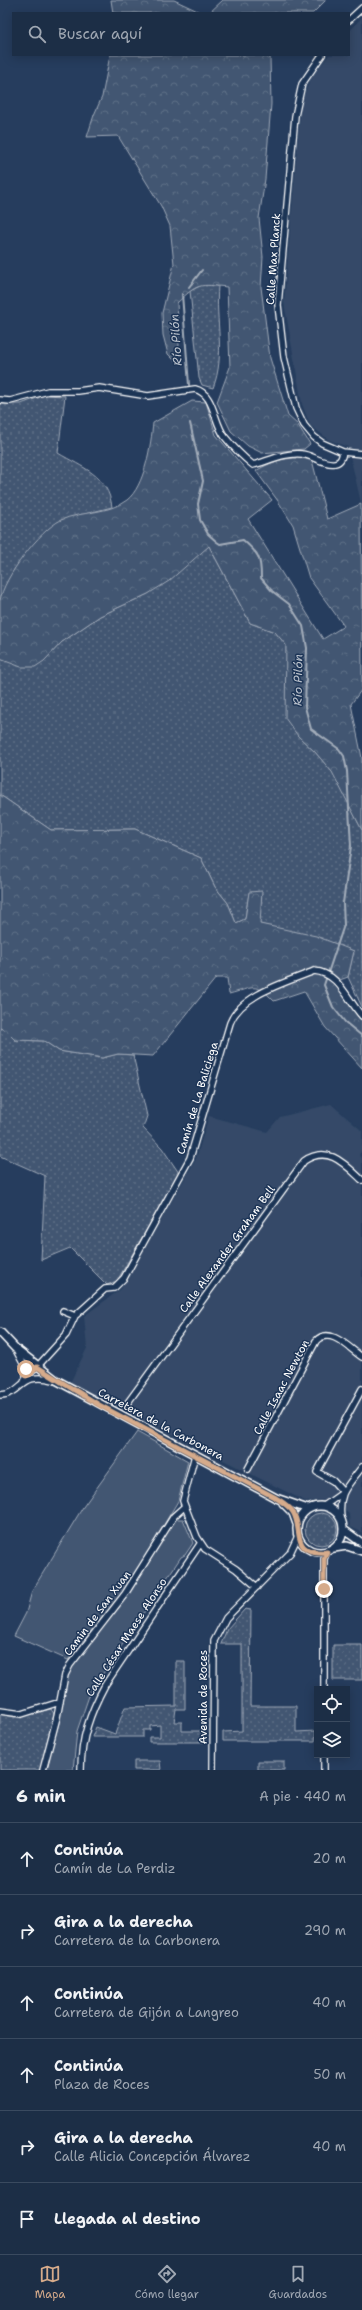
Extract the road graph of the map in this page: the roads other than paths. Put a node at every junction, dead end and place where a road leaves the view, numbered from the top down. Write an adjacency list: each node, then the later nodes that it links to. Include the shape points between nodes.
1 (362, 8): 2 (street)
2 (350, 19)
3 (321, 56): 5 (street, Calle Max Planck, via 302,84 295,116 278,305 284,356 296,408 304,425 314,437)
4 (0, 400): 5 (street, via 10,402 48,391 99,388 148,396 195,389 202,391 209,398 213,414 224,436 253,465 295,454 337,463 341,460)
5 (343, 452): 6 (street, Calle Max Planck)
6 (362, 454)
7 (362, 1016): 10 (street, Camín de La Baliciega, via 332,976 314,971 246,1002 236,1011 230,1023 206,1110 187,1164 124,1278 114,1288 105,1289)
8 (362, 1180): 19 (street, Calle Alexander Graham Bell, via 349,1168 327,1155 311,1156 304,1161)
9 (63, 1311): 10 (street)
10 (75, 1316): 14 (street, Camín de La Baliciega, via 66,1336)
11 (0, 1332): 12 (street, Carretera de la Carbonera)
12 (15, 1348): 14 (street, Carretera de la Carbonera); 15 (street)
13 (362, 1357): 22 (street, Calle Isaac Newton, via 329,1335 320,1336)
14 (37, 1367): 15 (street, Camín de La Baliciega); 16 (street, Carretera de la Carbonera)
15 (28, 1377): 16 (street, via 41,1376); 18 (street, Camín de La Baliciega, via 17,1389)
16 (56, 1380): 20 (street, Carretera de la Carbonera)
17 (362, 1389): 23 (street, via 317,1472 333,1481)
18 (0, 1395)
19 (126, 1405)
20 (195, 1455): 24 (street, Carretera de la Carbonera); 26 (street, via 183,1496)
21 (362, 1467): 23 (street)
22 (248, 1469)
23 (343, 1492): 25 (street); 28 (street, via 339,1503)
24 (276, 1498): 27 (street); 29 (street, via 290,1508)
25 (324, 1506): 27 (street); 28 (street, via 331,1508)
26 (184, 1507): 33 (street); 39 (street, Camin de San Xuan, via 174,1516 125,1594 70,1665 65,1675)
27 (308, 1509): 29 (street, via 301,1515)
28 (341, 1518): 30 (street)
29 (298, 1524): 31 (street)
30 (344, 1530): 32 (street); 34 (street)
31 (298, 1536): 36 (street, via 309,1550); 37 (street, Avenida de Roces, via 290,1553)
32 (362, 1543)
33 (200, 1544): 37 (street); 43 (street, Calle César Maese Alonso, via 92,1708 85,1731)
34 (334, 1548): 35 (street, via 347,1546); 36 (street)
35 (362, 1551)
36 (327, 1552): 38 (street, via 324,1559)
37 (257, 1587): 44 (street, Avenida de Roces, via 226,1618 214,1641)
38 (324, 1686)
39 (60, 1702): 40 (street, via 22,1714); 42 (street, Camin de San Xuan)
40 (0, 1711)
41 (324, 1758): 45 (street)
42 (43, 1770)
43 (81, 1770)
44 (213, 1770)
45 (324, 1770)

